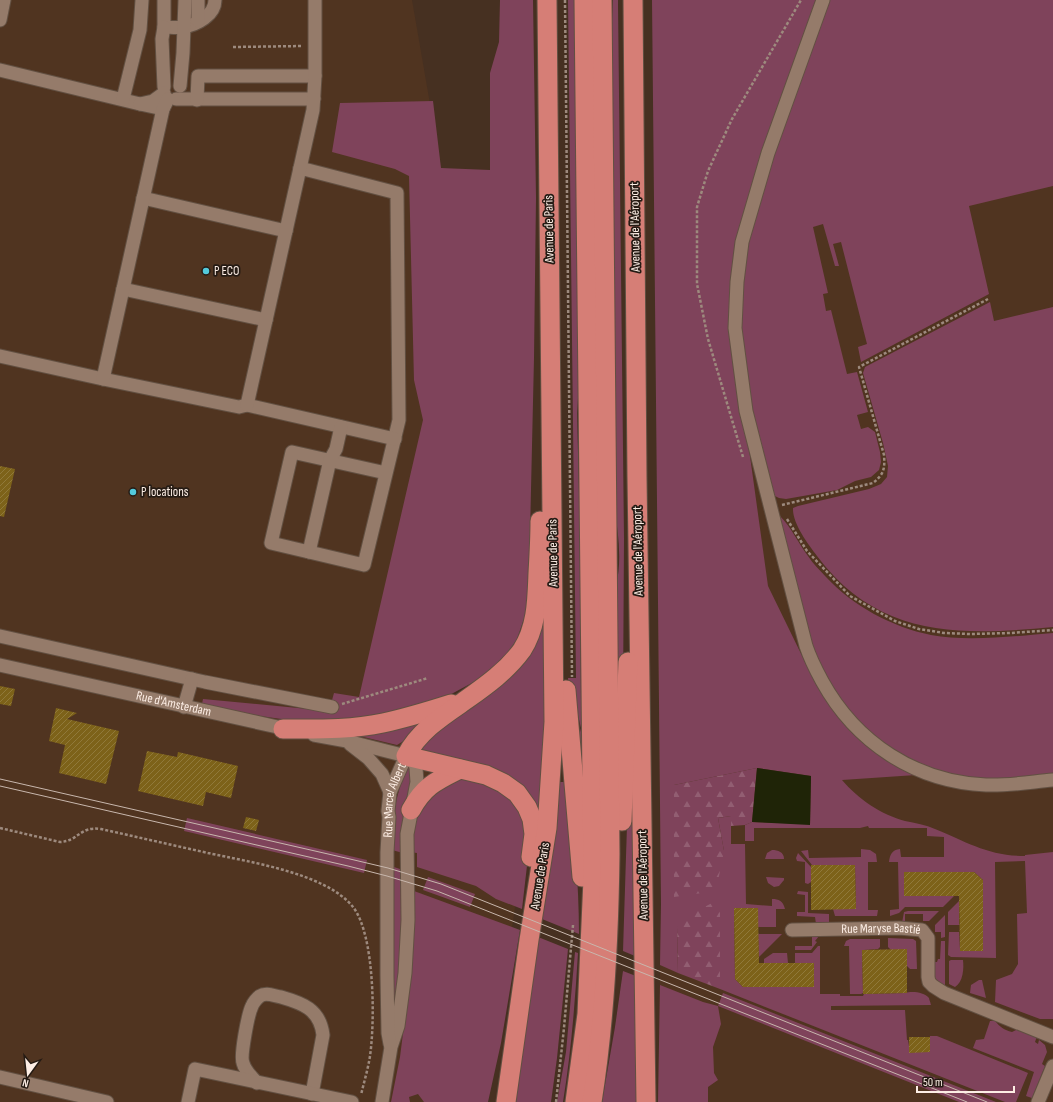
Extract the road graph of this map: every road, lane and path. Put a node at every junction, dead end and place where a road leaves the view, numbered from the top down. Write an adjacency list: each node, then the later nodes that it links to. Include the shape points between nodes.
1 (4, 0): 15 (street)
2 (142, 0): 24 (street, via 140,30)
3 (164, 0): 17 (street)
4 (185, 0): 18 (street)
5 (198, 0): 16 (street)
6 (215, 0): 16 (street, via 215,6 206,18)
7 (315, 0): 22 (street)
8 (547, 0): 42 (highway, Avenue de Paris)
9 (565, 0): 49 (path)
10 (584, 0): 66 (highway, via 593,784)
11 (602, 0): 64 (highway)
12 (633, 0): 41 (highway, Avenue de l'Aéroport)
13 (801, 0): 38 (path, via 732,119 708,171 697,207 697,284 708,339)
14 (823, 0): 43 (street, via 768,153 742,242 737,282 735,328 746,411)
15 (0, 20)
16 (198, 21): 18 (street)
17 (164, 27): 18 (street); 23 (street, via 162,39)
18 (184, 27): 23 (street, via 181,92)
19 (310, 46): 20 (path)
20 (233, 47)
21 (0, 70): 24 (street)
22 (315, 76): 25 (street); 26 (street, via 198,76)
23 (167, 97): 24 (street, via 140,104); 26 (street); 28 (street)
24 (123, 99)
25 (314, 99): 26 (street); 27 (street)
26 (197, 100)
27 (300, 168): 29 (street); 37 (street, via 397,192 399,420)
28 (143, 198): 29 (street); 30 (street)
29 (286, 231): 32 (street)
30 (123, 288): 32 (street); 34 (street)
31 (988, 299): 43 (path, via 858,367 884,455 885,464 881,476 873,483)
32 (266, 320): 35 (street)
33 (0, 356): 34 (street)
34 (103, 380): 35 (street, via 239,407)
35 (247, 405): 36 (street)
36 (341, 427): 37 (street); 39 (street, via 336,449)
37 (395, 439): 40 (street)
38 (744, 458)
39 (330, 460): 40 (street); 44 (street); 44 (street, via 292,452 284,483 271,543)
40 (386, 473): 44 (street, via 364,565)
41 (637, 477): 64 (highway, via 628,500 628,659 620,901); 83 (highway, Avenue de l'Aéroport)
42 (552, 483): 51 (highway, via 541,503 537,599 530,632 522,649 508,666); 65 (highway, Avenue de Paris, via 554,722 548,828); 66 (highway, via 560,497 563,512 567,707 583,897 582,924)
43 (771, 506): 45 (path, via 783,513 807,551 850,596 895,621 919,629 944,633); 58 (street, via 808,653 828,692 852,723 888,754 912,767 941,777 986,785)
44 (309, 552)
45 (1053, 630)
46 (0, 636): 50 (street)
47 (0, 665): 52 (street, Rue d'Amsterdam)
48 (428, 678): 53 (path)
49 (572, 678)
50 (192, 679): 52 (street); 53 (street)
51 (468, 699): 54 (highway, via 384,723 330,730); 56 (highway, via 438,719 411,747)
52 (184, 707): 54 (street, Rue d'Amsterdam)
53 (332, 707)
54 (283, 729): 55 (street, Rue d'Amsterdam)
55 (347, 741): 56 (street, Rue d'Amsterdam); 59 (street, Rue d'Amsterdam, via 368,758 382,774)
56 (406, 756): 57 (highway); 59 (street, Rue Marcel Albert); 60 (street, Rue Marcel Albert, via 416,768 417,782)
57 (460, 769): 60 (highway, via 430,786 421,794); 65 (highway, via 486,775 503,783 517,793 532,819 534,834 526,902)
58 (1053, 780)
59 (390, 792): 68 (street, Rue Marcel Albert, via 387,852 387,976 388,1033)
60 (411, 810): 68 (street, Rue Marcel Albert, via 407,834 408,920 405,973 398,1026)
61 (0, 828): 72 (path, via 60,842 69,841 90,828 101,829 296,874 322,883 344,898 354,908 364,929 372,986 372,1038)
62 (573, 925): 80 (path)
63 (792, 930): 67 (street, Rue Maryse Bastié, via 922,930 928,938 928,977 932,986 960,1000)
64 (609, 935): 82 (highway, via 601,1036)
65 (529, 940): 79 (highway, Avenue de Paris)
66 (590, 967): 81 (highway, via 587,1014)
67 (1053, 1037)
68 (391, 1047): 78 (street, Rue Marcel Albert)
69 (1053, 1066): 84 (street)
70 (0, 1077): 74 (street)
71 (257, 1083): 73 (street); 73 (street, via 242,1062 242,1050 252,1006 260,996 272,995 309,1008 322,1026 322,1042); 76 (street, via 195,1070)
72 (362, 1090)
73 (312, 1094): 77 (street)
74 (62, 1097): 75 (street)
75 (107, 1102)
76 (188, 1102)
77 (346, 1102)
78 (382, 1102)
79 (506, 1102)
80 (556, 1102)
81 (575, 1102)
82 (592, 1102)
83 (646, 1102)
84 (1038, 1102)

